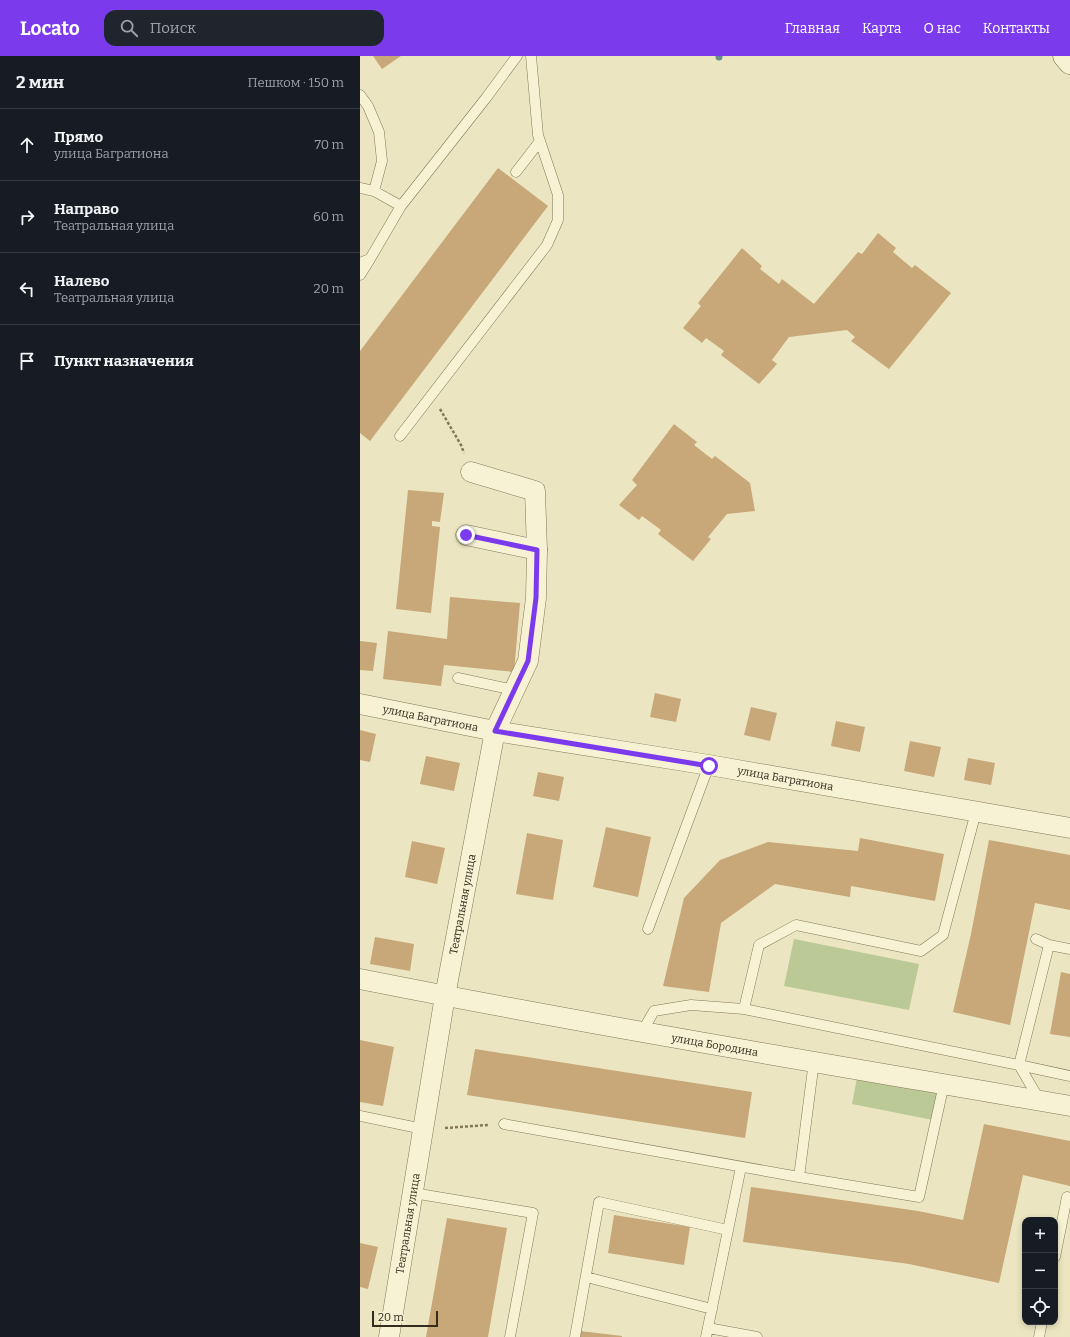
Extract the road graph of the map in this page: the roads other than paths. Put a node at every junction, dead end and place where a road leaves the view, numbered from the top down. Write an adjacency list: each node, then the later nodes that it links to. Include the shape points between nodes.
1 (517, 56): 10 (lane)
2 (531, 56): 6 (lane)
3 (1064, 56): 4 (main road)
4 (1070, 63)
5 (360, 95): 9 (lane, via 368,106 379,132 382,161)
6 (540, 141): 7 (lane); 13 (lane, via 558,195 558,220 547,245)
7 (516, 172)
8 (360, 188): 9 (lane)
9 (374, 191): 10 (lane)
10 (401, 206): 11 (lane)
11 (365, 261): 12 (lane)
12 (360, 275)
13 (400, 436)
14 (471, 472): 16 (street, Театральная улица, via 534,491)
15 (466, 535): 16 (street)
16 (537, 550): 18 (street, Театральная улица, via 536,598 528,661)
17 (458, 678): 18 (lane)
18 (514, 690): 20 (street, Театральная улица)
19 (360, 704): 20 (street, улица Багратиона)
20 (495, 731): 21 (street, улица Багратиона); 29 (street, Театральная улица)
21 (709, 766): 22 (street, улица Багратиона); 24 (lane)
22 (976, 812): 23 (street, улица Багратиона); 30 (lane, via 943,935 921,951 796,925 759,945)
23 (1070, 828)
24 (648, 929)
25 (1036, 939): 26 (lane)
26 (1049, 945): 27 (lane); 33 (lane)
27 (1070, 949)
28 (360, 979): 29 (street, улица Бородина)
29 (445, 996): 31 (street, улица Бородина); 40 (street, Театральная улица)
30 (744, 1009): 31 (lane, via 691,1005 654,1010); 33 (lane)
31 (642, 1032): 32 (street, улица Бородина)
32 (814, 1061): 35 (street, улица Бородина); 42 (lane)
33 (1019, 1065): 34 (lane); 36 (lane)
34 (1070, 1076)
35 (944, 1084): 36 (street, улица Бородина); 42 (lane, via 919,1197)
36 (1040, 1101): 37 (street, улица Бородина)
37 (1070, 1106)
38 (360, 1116): 40 (lane)
39 (504, 1124): 41 (lane)
40 (423, 1129): 43 (street, Театральная улица)
41 (742, 1166): 42 (lane); 45 (lane)
42 (799, 1177)
43 (413, 1193): 51 (street, Театральная улица); 52 (lane, via 533,1213)
44 (1070, 1198): 46 (lane, via 1067,1198)
45 (728, 1230): 47 (lane, via 599,1202); 48 (lane)
46 (1056, 1253)
47 (586, 1276): 48 (lane); 53 (lane)
48 (712, 1308): 50 (lane)
49 (1041, 1325): 55 (lane)
50 (707, 1333): 54 (lane)
51 (389, 1337)
52 (510, 1337)
53 (575, 1337)
54 (757, 1337)
55 (1039, 1337)

